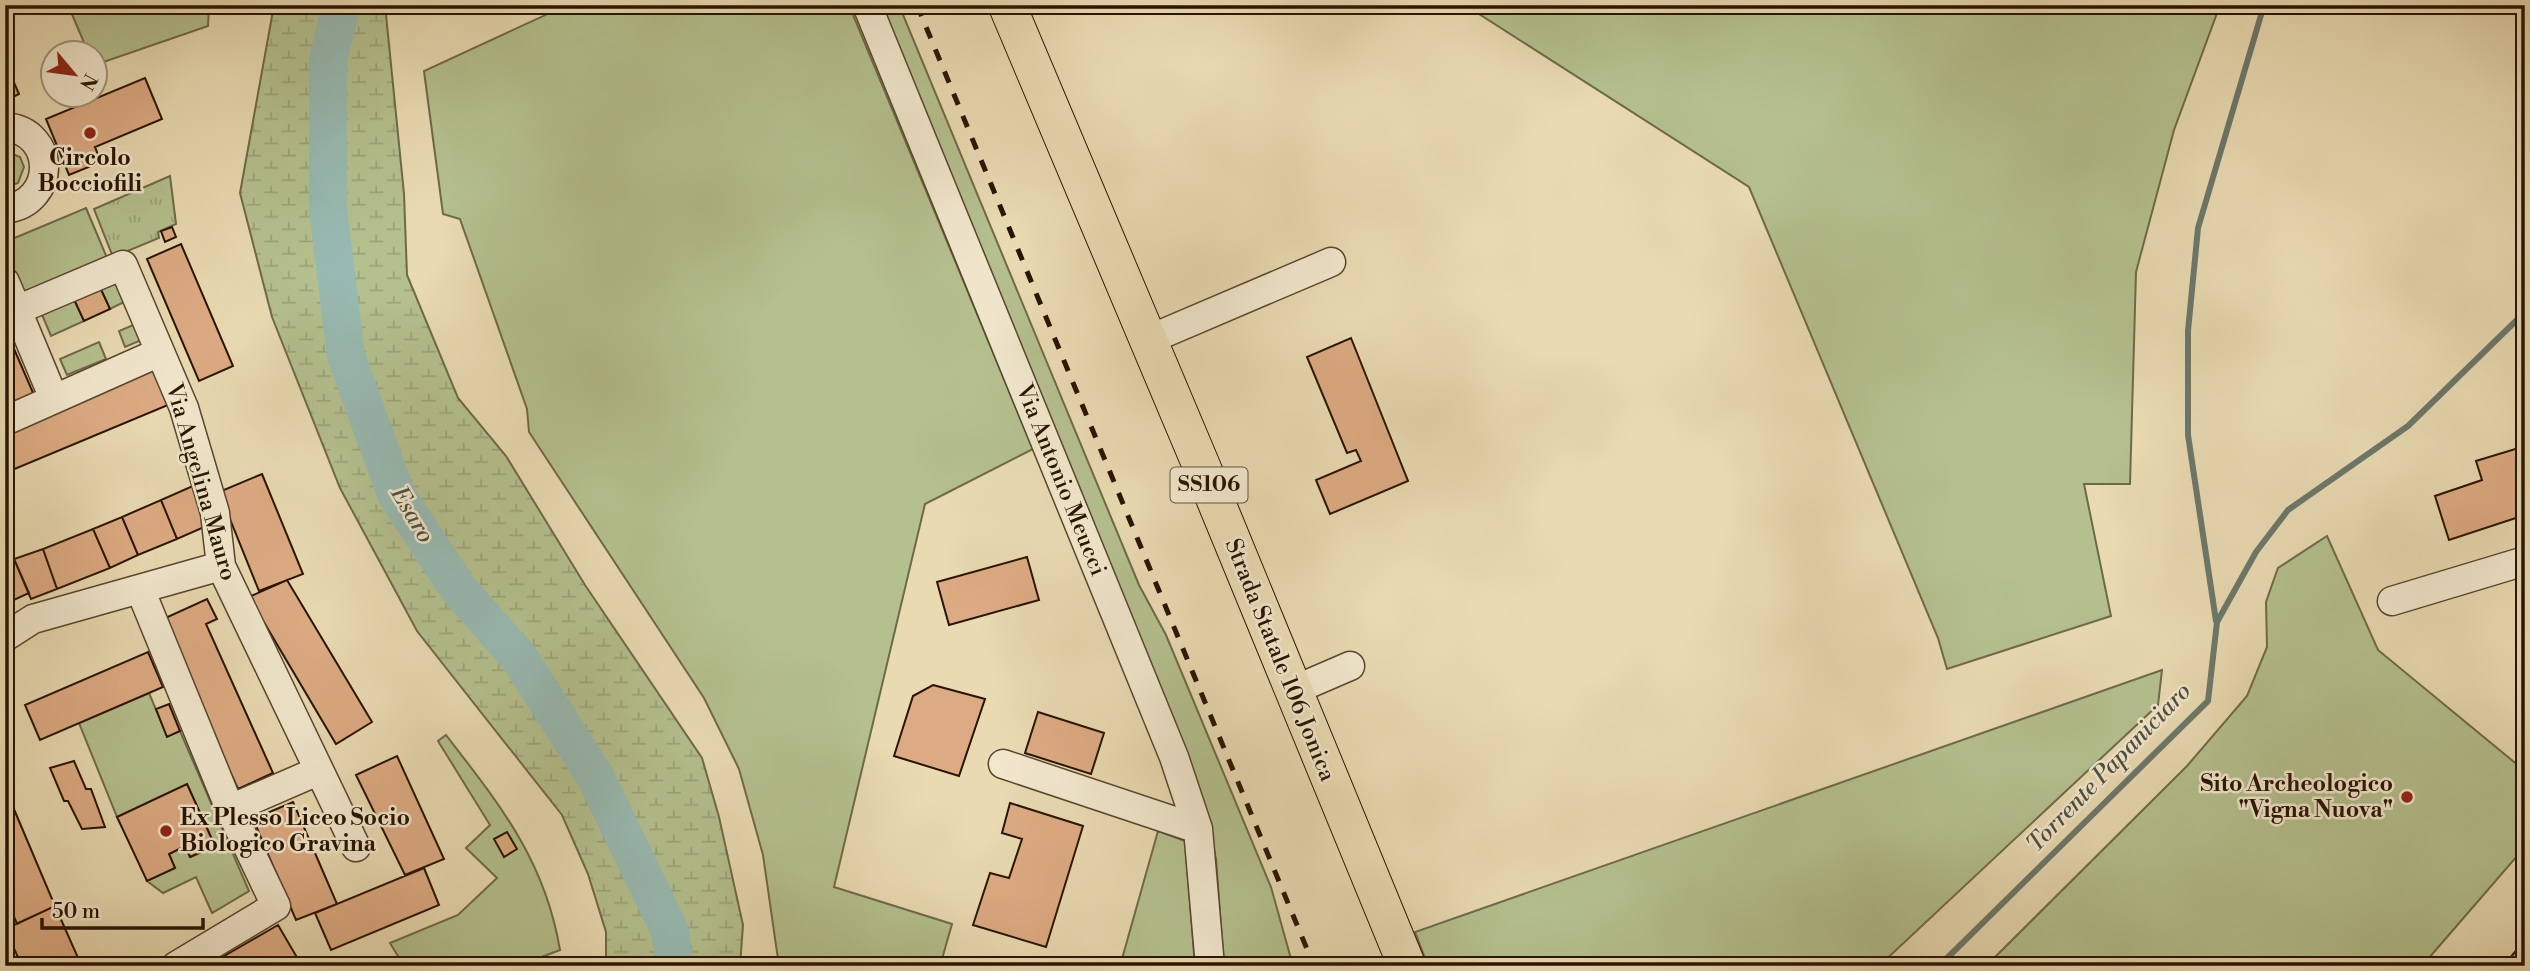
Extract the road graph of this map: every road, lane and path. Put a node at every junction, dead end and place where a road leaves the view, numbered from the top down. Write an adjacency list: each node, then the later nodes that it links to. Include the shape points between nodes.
1 (867, 5): 22 (street, Via Antonio Meucci, via 1174,757)
2 (1007, 5): 8 (main road, Strada Statale 106 Jonica / SS106)
3 (5, 127): 4 (street, via 32,137 46,166 34,197)
4 (5, 209)
5 (1331, 262): 8 (street)
6 (5, 282): 7 (street)
7 (17, 310): 9 (street, Via Angelina Mauro, via 123,265); 10 (street)
8 (1148, 340): 18 (main road, Strada Statale 106 Jonica / SS106)
9 (160, 352): 10 (street); 13 (street, Via Angelina Mauro, via 184,408 215,513)
10 (54, 399): 11 (street)
11 (5, 421)
12 (2525, 561): 15 (street)
13 (221, 566): 14 (street); 20 (street, Via Angelina Mauro)
14 (140, 589): 16 (street, via 33,619); 21 (street)
15 (2392, 601)
16 (5, 636)
17 (1350, 666): 18 (street)
18 (1292, 691): 26 (main road, Strada Statale 106 Jonica / SS106)
19 (1003, 764): 22 (street)
20 (318, 771): 21 (street); 23 (street, Via Angelina Mauro)
21 (230, 809): 24 (street, via 276,906)
22 (1198, 829): 25 (street, Via Antonio Meucci)
23 (355, 848)
24 (176, 966)
25 (1210, 966)
26 (1407, 966)

